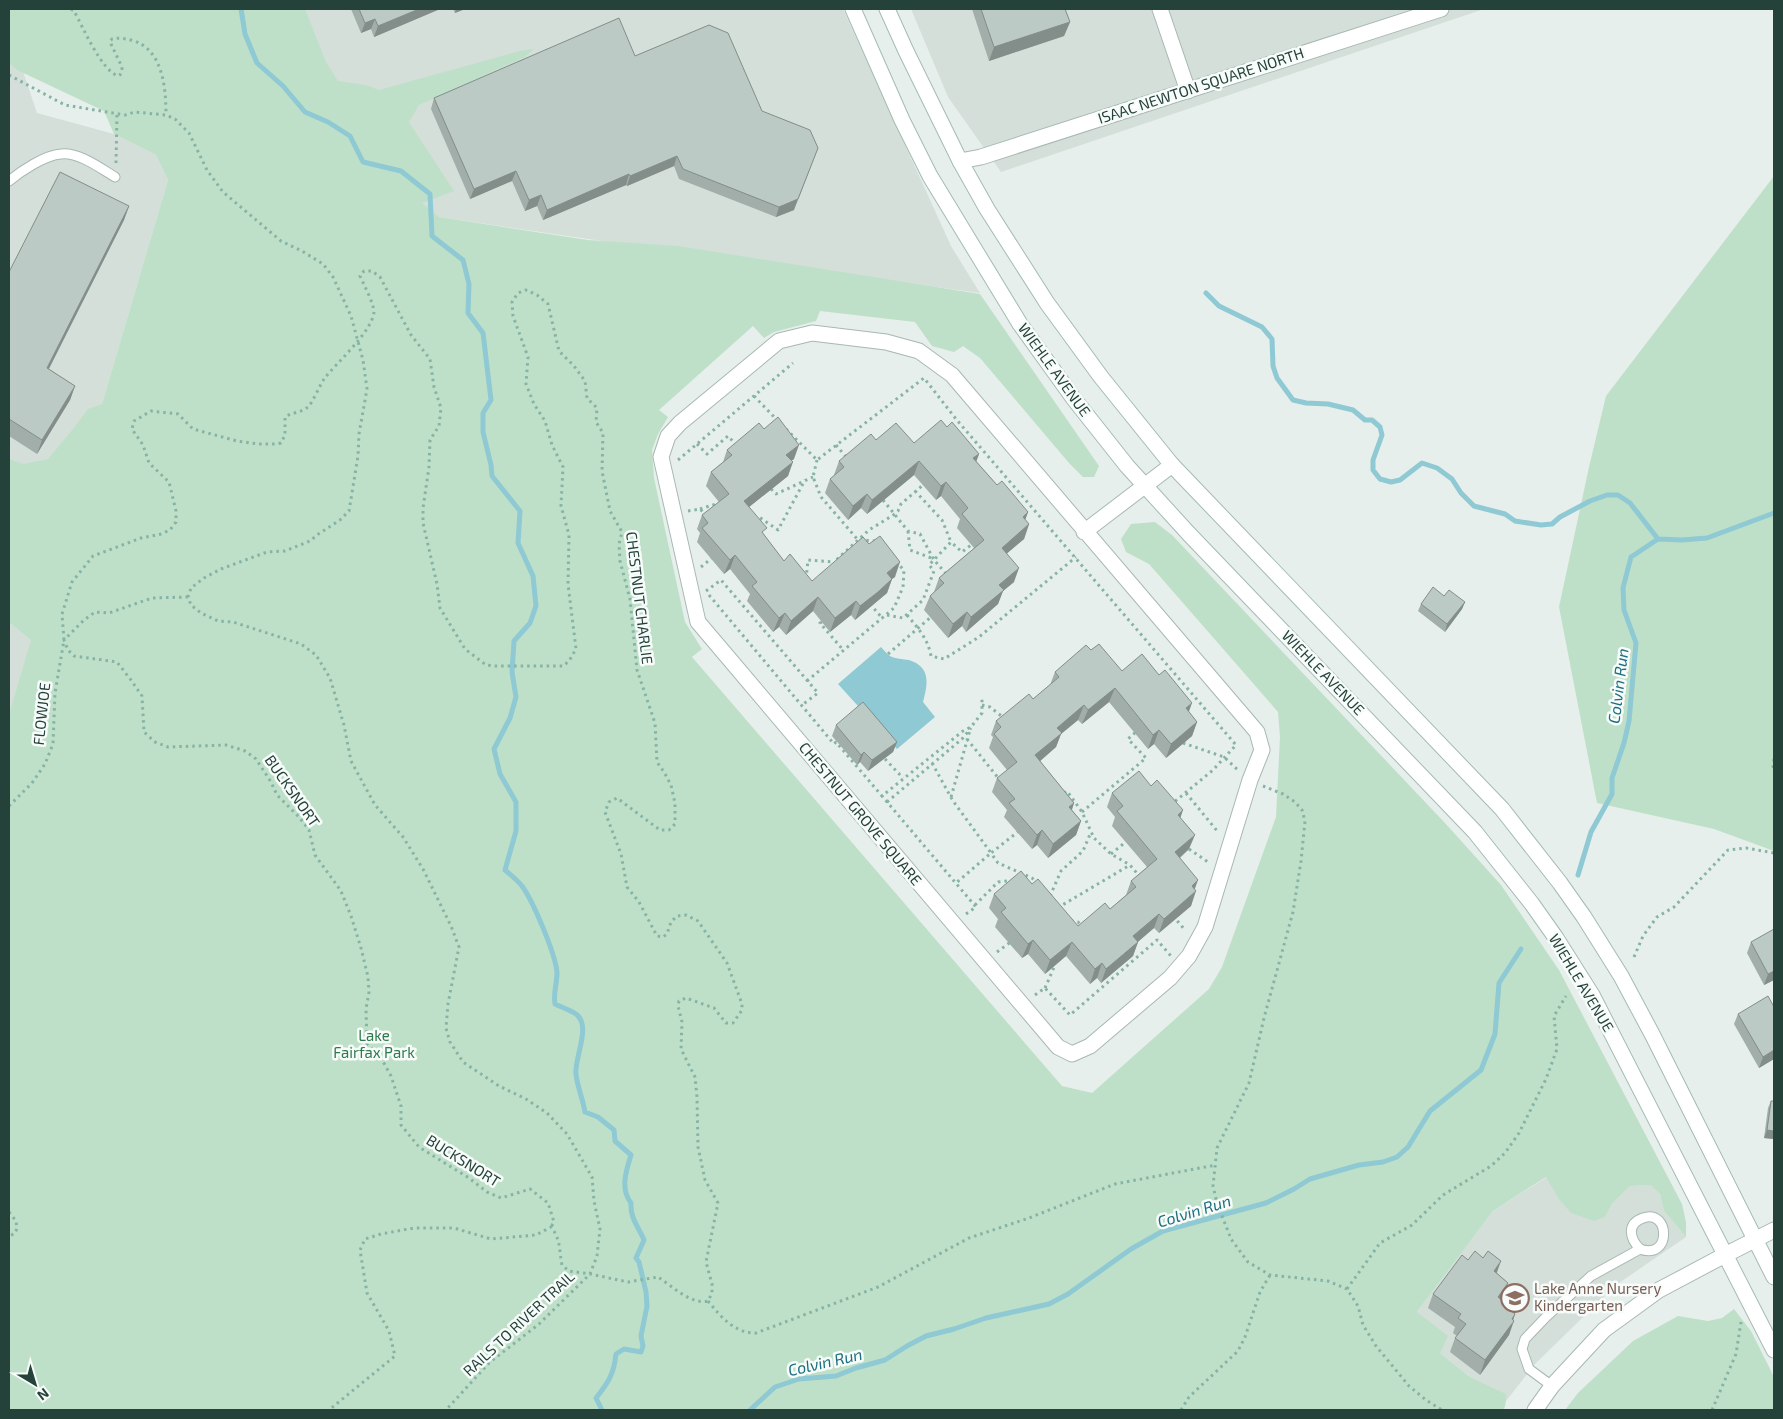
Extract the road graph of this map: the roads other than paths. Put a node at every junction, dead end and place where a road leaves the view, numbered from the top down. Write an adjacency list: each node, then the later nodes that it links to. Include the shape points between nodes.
1 (853, 9): 11 (main road, WIEHLE AVENUE, via 902,120 963,233 1020,324 1074,399)
2 (887, 9): 7 (main road)
3 (1160, 9): 6 (main road)
4 (1441, 9): 5 (main road, ISAAC NEWTON SQUARE NORTH)
5 (1410, 13): 6 (main road, ISAAC NEWTON SQUARE NORTH)
6 (1188, 91): 7 (main road, ISAAC NEWTON SQUARE NORTH)
7 (960, 161): 10 (main road, via 986,209 1048,302 1101,377)
8 (115, 177): 9 (lane, via 86,161 61,154 32,165)
9 (9, 181)
10 (1172, 465): 11 (main road); 14 (main road, via 1465,769 1545,863 1621,976)
11 (1145, 486): 12 (main road); 16 (main road, WIEHLE AVENUE, via 1438,792 1518,885 1592,996)
12 (1084, 532): 12 (main road, CHESTNUT GROVE SQUARE, via 952,375 919,352 886,342 812,333 779,341 680,423 668,436 661,457 698,622 1058,1047 1072,1054 1090,1046 1170,978 1189,956 1205,928 1246,778 1262,750 1257,732)
13 (1774, 1230): 14 (main road)
14 (1756, 1239): 16 (main road); 17 (main road)
15 (1640, 1249): 19 (lane, via 1591,1276 1525,1339 1522,1349 1528,1369)
16 (1725, 1255): 18 (main road, WIEHLE AVENUE); 19 (main road, via 1660,1290 1604,1330)
17 (1774, 1277)
18 (1774, 1350)
19 (1552, 1386): 20 (main road)
20 (1535, 1410)

